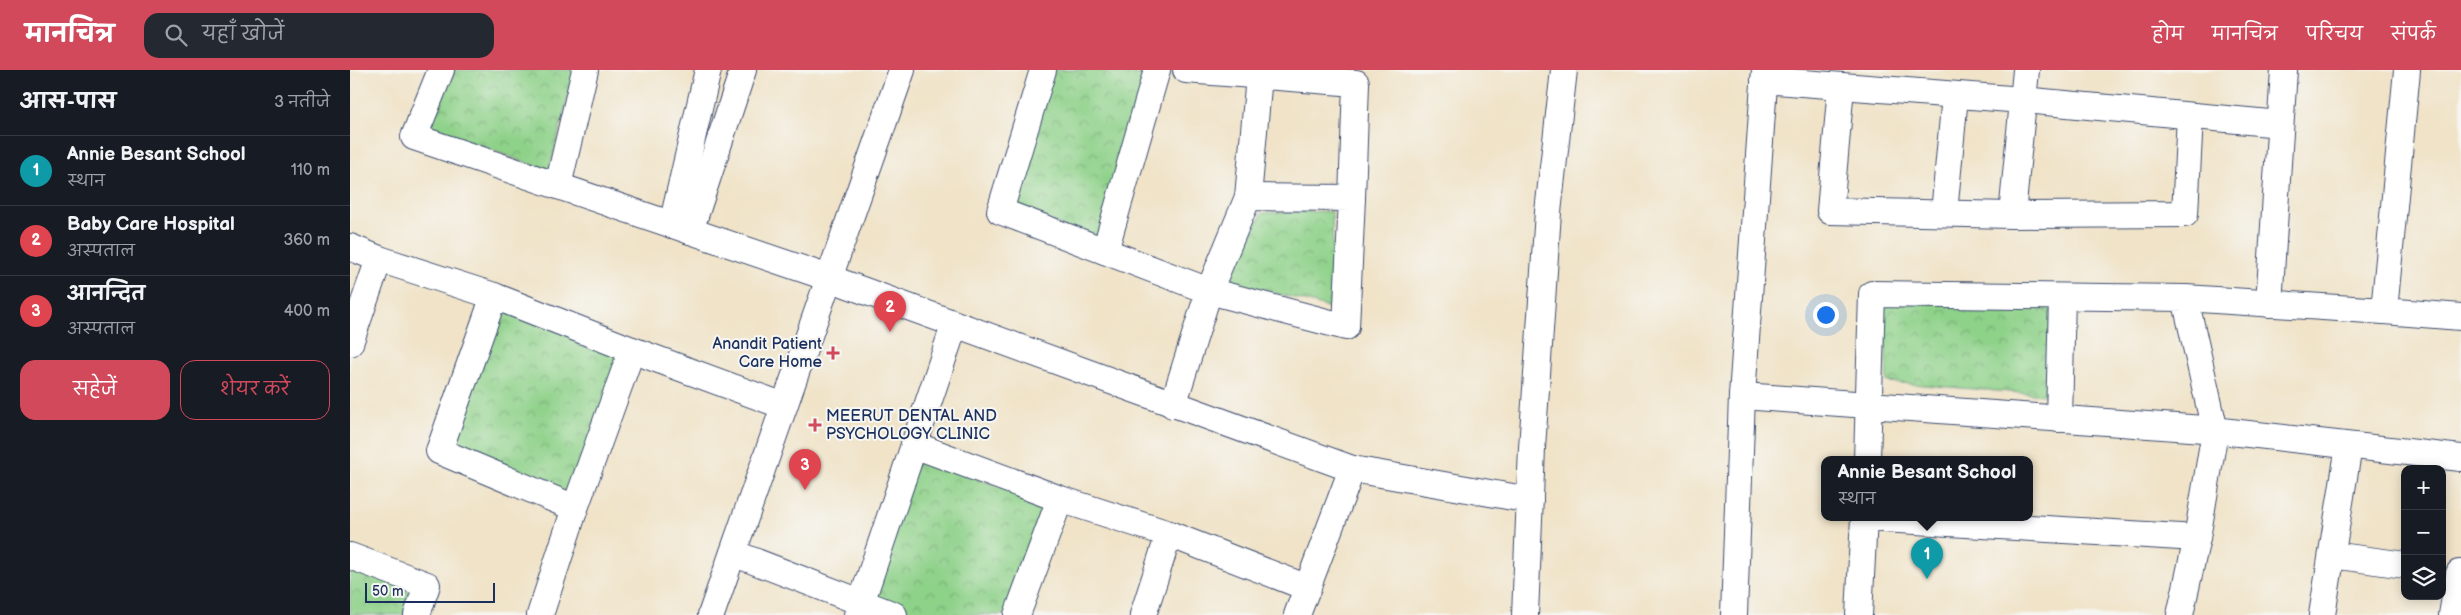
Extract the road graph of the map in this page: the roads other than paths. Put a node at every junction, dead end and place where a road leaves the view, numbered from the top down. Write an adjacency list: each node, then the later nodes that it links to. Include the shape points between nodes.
1 (441, 70): 21 (street, via 414,136)
2 (585, 70): 21 (street)
3 (708, 70): 26 (street)
4 (743, 70): 26 (street)
5 (902, 70): 30 (street)
6 (1042, 70): 28 (street, via 1000,211)
7 (1157, 70): 28 (street)
8 (1186, 70): 14 (street)
9 (1564, 70): 53 (street, via 1548,212)
10 (2026, 70): 18 (street)
11 (2284, 70): 20 (street)
12 (2406, 70): 36 (street)
13 (1764, 75): 16 (street); 41 (street)
14 (1259, 76): 15 (street); 22 (street)
15 (1357, 77): 23 (street)
16 (1841, 87): 17 (street); 24 (street, via 1830,211)
17 (1955, 96): 18 (street); 24 (street)
18 (2023, 100): 19 (street); 25 (street)
19 (2190, 116): 20 (street); 25 (street, via 2185,214)
20 (2280, 124): 35 (street)
21 (558, 186): 26 (street)
22 (1248, 197): 23 (street); 31 (street)
23 (1352, 198): 31 (street, via 1346,326)
24 (1944, 213): 25 (street)
25 (2012, 215)
26 (681, 228): 30 (street)
27 (350, 248): 29 (street)
28 (1105, 251): 31 (street)
29 (379, 259): 32 (street); 39 (street)
30 (829, 278): 38 (street); 44 (street)
31 (1209, 291): 42 (street)
32 (494, 296): 40 (street); 54 (street, via 439,451)
33 (2062, 296): 34 (street); 43 (street, via 1872,294); 45 (street)
34 (2185, 298): 35 (street); 46 (street)
35 (2269, 304): 36 (street)
36 (2384, 311): 37 (street)
37 (2461, 318)
38 (954, 326): 42 (street); 47 (street)
39 (350, 343)
40 (632, 350): 44 (street); 54 (street)
41 (1742, 396): 43 (street); 74 (street)
42 (1173, 405): 51 (street)
43 (1870, 405): 45 (street); 49 (street)
44 (784, 406): 59 (street)
45 (2059, 419): 46 (street)
46 (2215, 431): 48 (street); 58 (street)
47 (914, 445): 52 (street); 65 (street)
48 (2349, 446): 50 (street); 60 (street)
49 (1867, 456)
50 (2461, 458)
51 (1352, 469): 53 (street); 64 (street)
52 (1060, 499): 57 (street); 70 (street)
53 (1530, 500): 73 (street)
54 (575, 508): 67 (street)
55 (1865, 521): 75 (street)
56 (1915, 521): 58 (street)
57 (1169, 534): 64 (street); 71 (street)
58 (2197, 538): 76 (street)
59 (733, 553): 65 (street); 68 (street)
60 (2332, 555): 62 (street); 77 (street)
61 (350, 556): 66 (street, via 427,585)
62 (2401, 564)
63 (2454, 572): 78 (street)
64 (1308, 588): 72 (street)
65 (858, 609): 69 (street)
66 (418, 615)
67 (540, 615)
68 (711, 615)
69 (894, 615)
70 (1017, 615)
71 (1143, 615)
72 (1297, 615)
73 (1525, 615)
74 (1734, 615)
75 (1859, 615)
76 (2180, 615)
77 (2322, 615)
78 (2452, 615)

